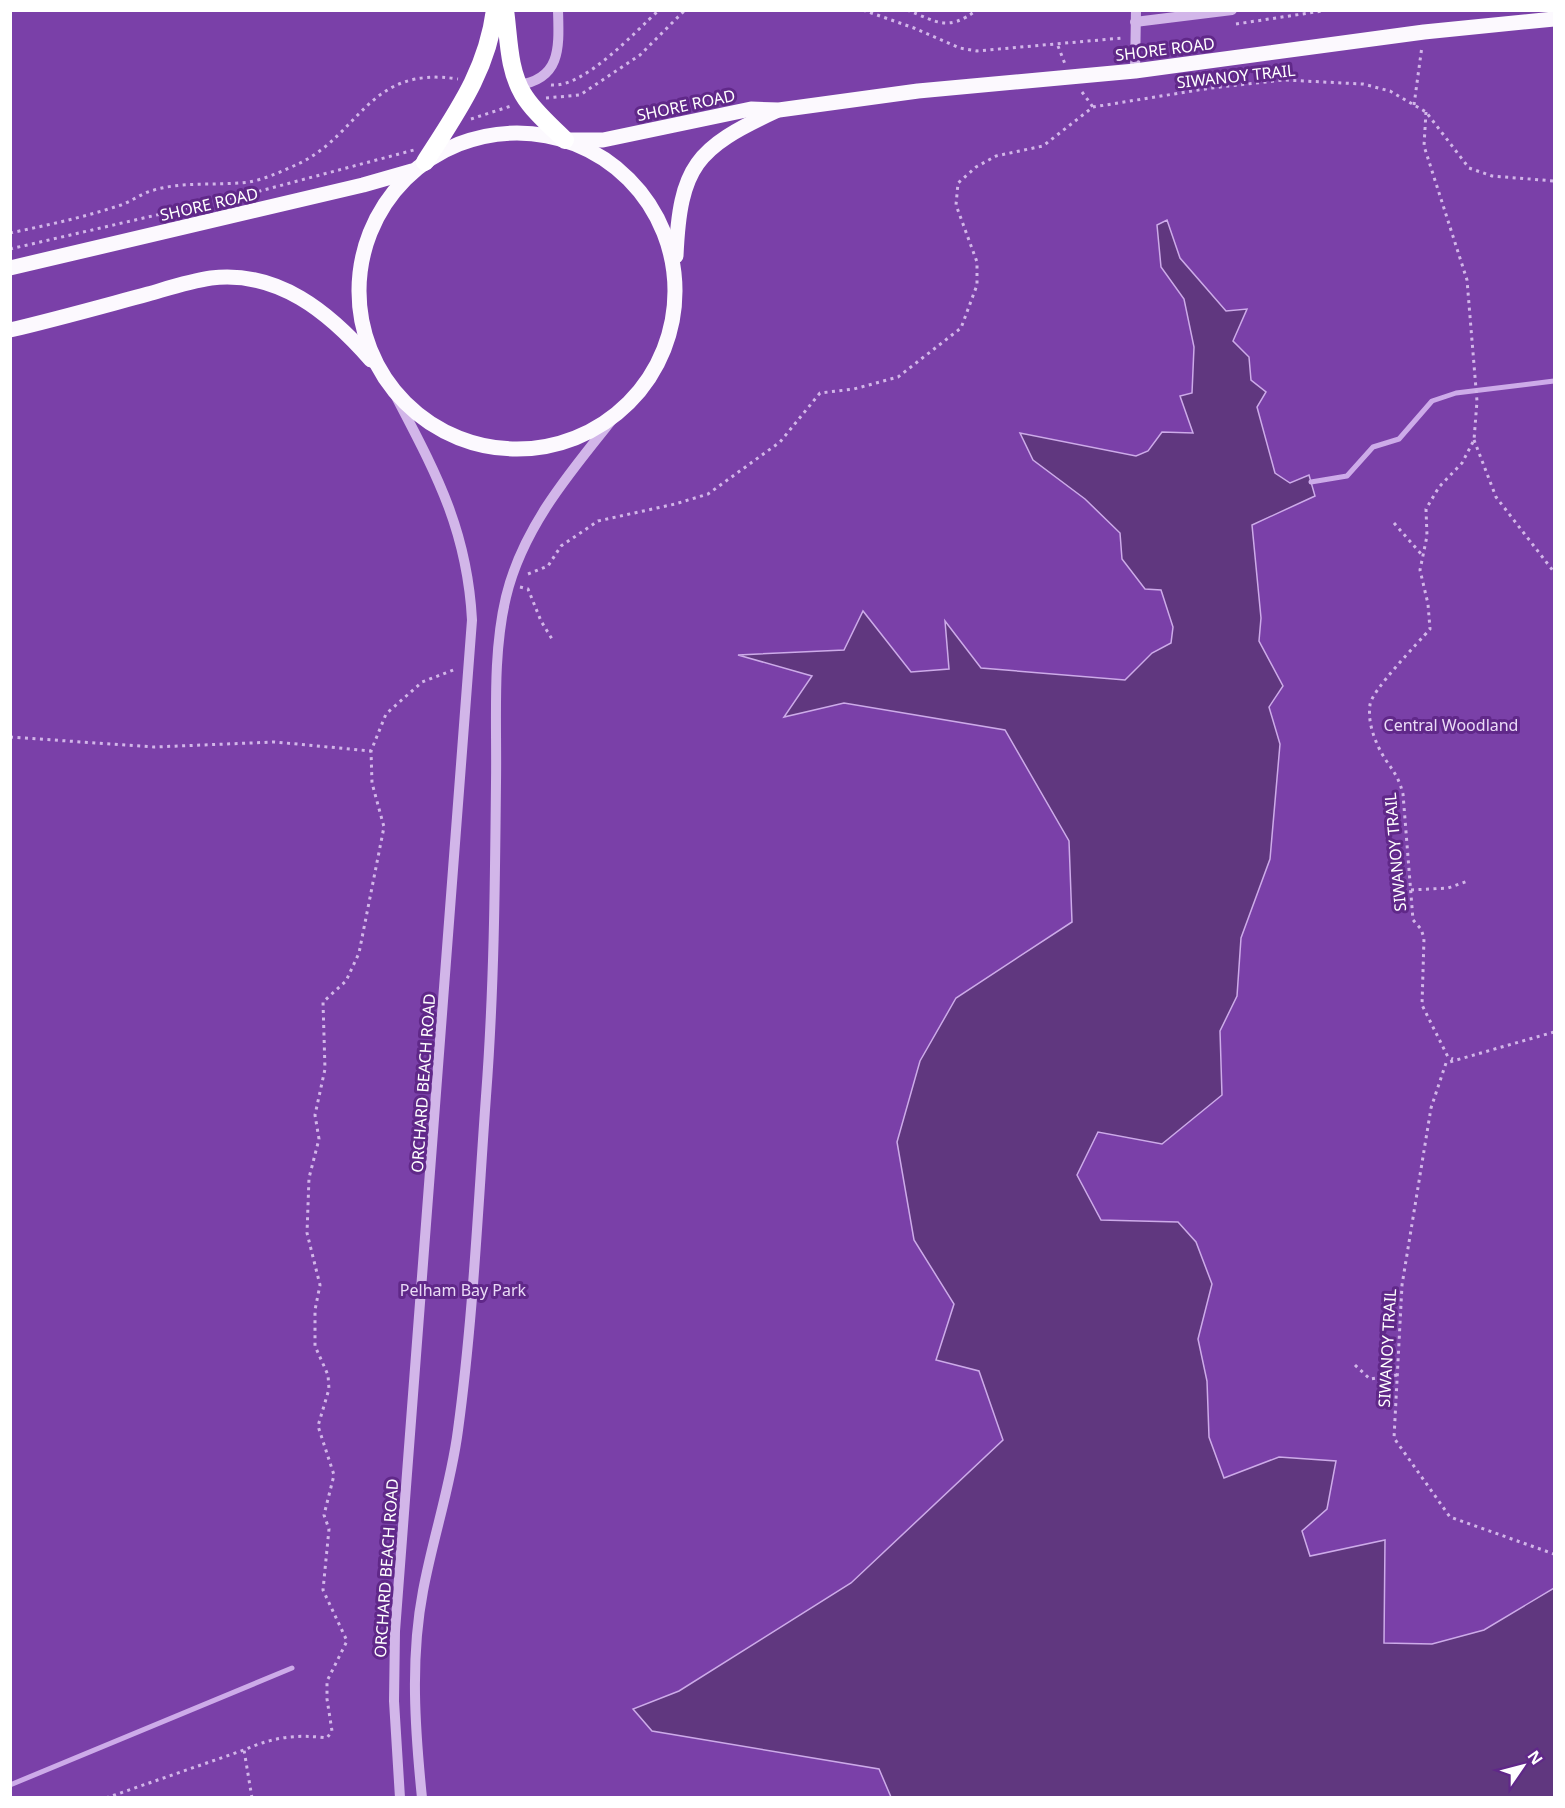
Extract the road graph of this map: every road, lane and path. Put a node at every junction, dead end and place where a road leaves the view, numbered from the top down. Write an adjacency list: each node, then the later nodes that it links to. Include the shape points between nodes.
1 (495, 10): 15 (highway, via 490,40)
2 (505, 10): 16 (highway, via 511,59)
3 (558, 10): 16 (street, via 554,62 548,73)
4 (659, 10): 16 (path, via 585,74 555,85)
5 (685, 10): 17 (path, via 640,56 580,95)
6 (863, 10): 13 (path, via 960,48 1001,51)
7 (907, 10): 8 (path, via 950,25)
8 (977, 10)
9 (1232, 10): 10 (street)
10 (1136, 16): 14 (street)
11 (1554, 19): 12 (main road, SHORE ROAD)
12 (1424, 32): 14 (main road, SHORE ROAD); 20 (path)
13 (1058, 46)
14 (1135, 71): 21 (main road, SHORE ROAD, via 918,91)
15 (475, 82): 25 (highway); 27 (path, via 424,78 397,85 371,100 302,162 251,182 153,190 74,219)
16 (526, 84): 17 (path); 24 (highway, via 526,98)
17 (546, 98): 18 (path)
18 (538, 100)
19 (520, 103): 23 (path)
20 (1414, 105): 22 (path, SIWANOY TRAIL); 39 (path, SIWANOY TRAIL, via 1390,91 1363,84 1284,80 1210,88 1093,107 1043,146 996,156 957,183 956,205 977,262 977,285 961,328 898,377 820,393 780,442 708,494 598,521 561,546 548,566)
21 (779, 110): 24 (main road, SHORE ROAD, via 751,109 603,140); 30 (main road, SHORE ROAD, via 718,141 695,168 680,210)
22 (1426, 112): 26 (path, via 1469,168 1492,176); 35 (path, SIWANOY TRAIL, via 1424,146 1467,280 1477,401)
23 (473, 119)
24 (565, 140): 25 (main road, via 530,133 494,134); 30 (main road, via 604,159 638,189 662,226)
25 (420, 159): 28 (path, via 260,191); 29 (main road, SHORE ROAD, via 341,191); 32 (main road, via 382,207 361,261 361,321)
26 (1554, 181)
27 (10, 233)
28 (10, 249)
29 (10, 268)
30 (675, 283): 34 (main road, via 674,313 662,355 639,393)
31 (10, 330): 32 (main road, via 196,281 250,278 311,303 339,325)
32 (382, 374): 33 (main road)
33 (391, 387): 34 (main road, via 435,427 462,440 505,450 564,443); 41 (street, ORCHARD BEACH ROAD, via 444,490 460,534 471,599)
34 (616, 415): 39 (street, via 548,505 520,554)
35 (1474, 440): 37 (path, SIWANOY TRAIL, via 1462,463 1439,487 1426,509 1427,536); 38 (path, via 1496,497)
36 (1394, 523): 37 (path)
37 (1422, 555): 45 (path, SIWANOY TRAIL, via 1420,570 1430,629 1370,703 1371,731 1381,754 1398,776 1403,794)
38 (1554, 572)
39 (511, 580): 40 (path, via 515,586 528,589 540,621); 55 (street, via 499,639 490,1027 465,1371 453,1462 422,1595 416,1662)
40 (552, 639)
41 (471, 665): 43 (path, via 442,672 423,682 386,714); 54 (street, ORCHARD BEACH ROAD, via 398,1592 394,1701)
42 (10, 737): 43 (path, via 154,747 275,742)
43 (371, 751): 51 (path, via 372,783 384,827 355,967 323,1002 325,1069 315,1115 319,1139 309,1178 307,1216 307,1233 320,1285 315,1346 328,1375 329,1389 318,1426 334,1475 324,1515 328,1529 323,1590 346,1641 327,1681 332,1731 327,1738 296,1734)
44 (1468, 881): 45 (path, via 1448,888)
45 (1411, 890): 47 (path, SIWANOY TRAIL, via 1413,920 1424,939 1422,1005 1448,1057)
46 (1554, 1032): 47 (path)
47 (1453, 1059): 49 (path, SIWANOY TRAIL, via 1446,1063 1431,1108 1402,1285)
48 (1356, 1365): 49 (path, via 1370,1379)
49 (1397, 1375): 50 (path, SIWANOY TRAIL, via 1394,1438 1450,1518)
50 (1554, 1554)
51 (244, 1750): 52 (path); 53 (path)
52 (106, 1797)
53 (252, 1797)
54 (400, 1797)
55 (422, 1797)

